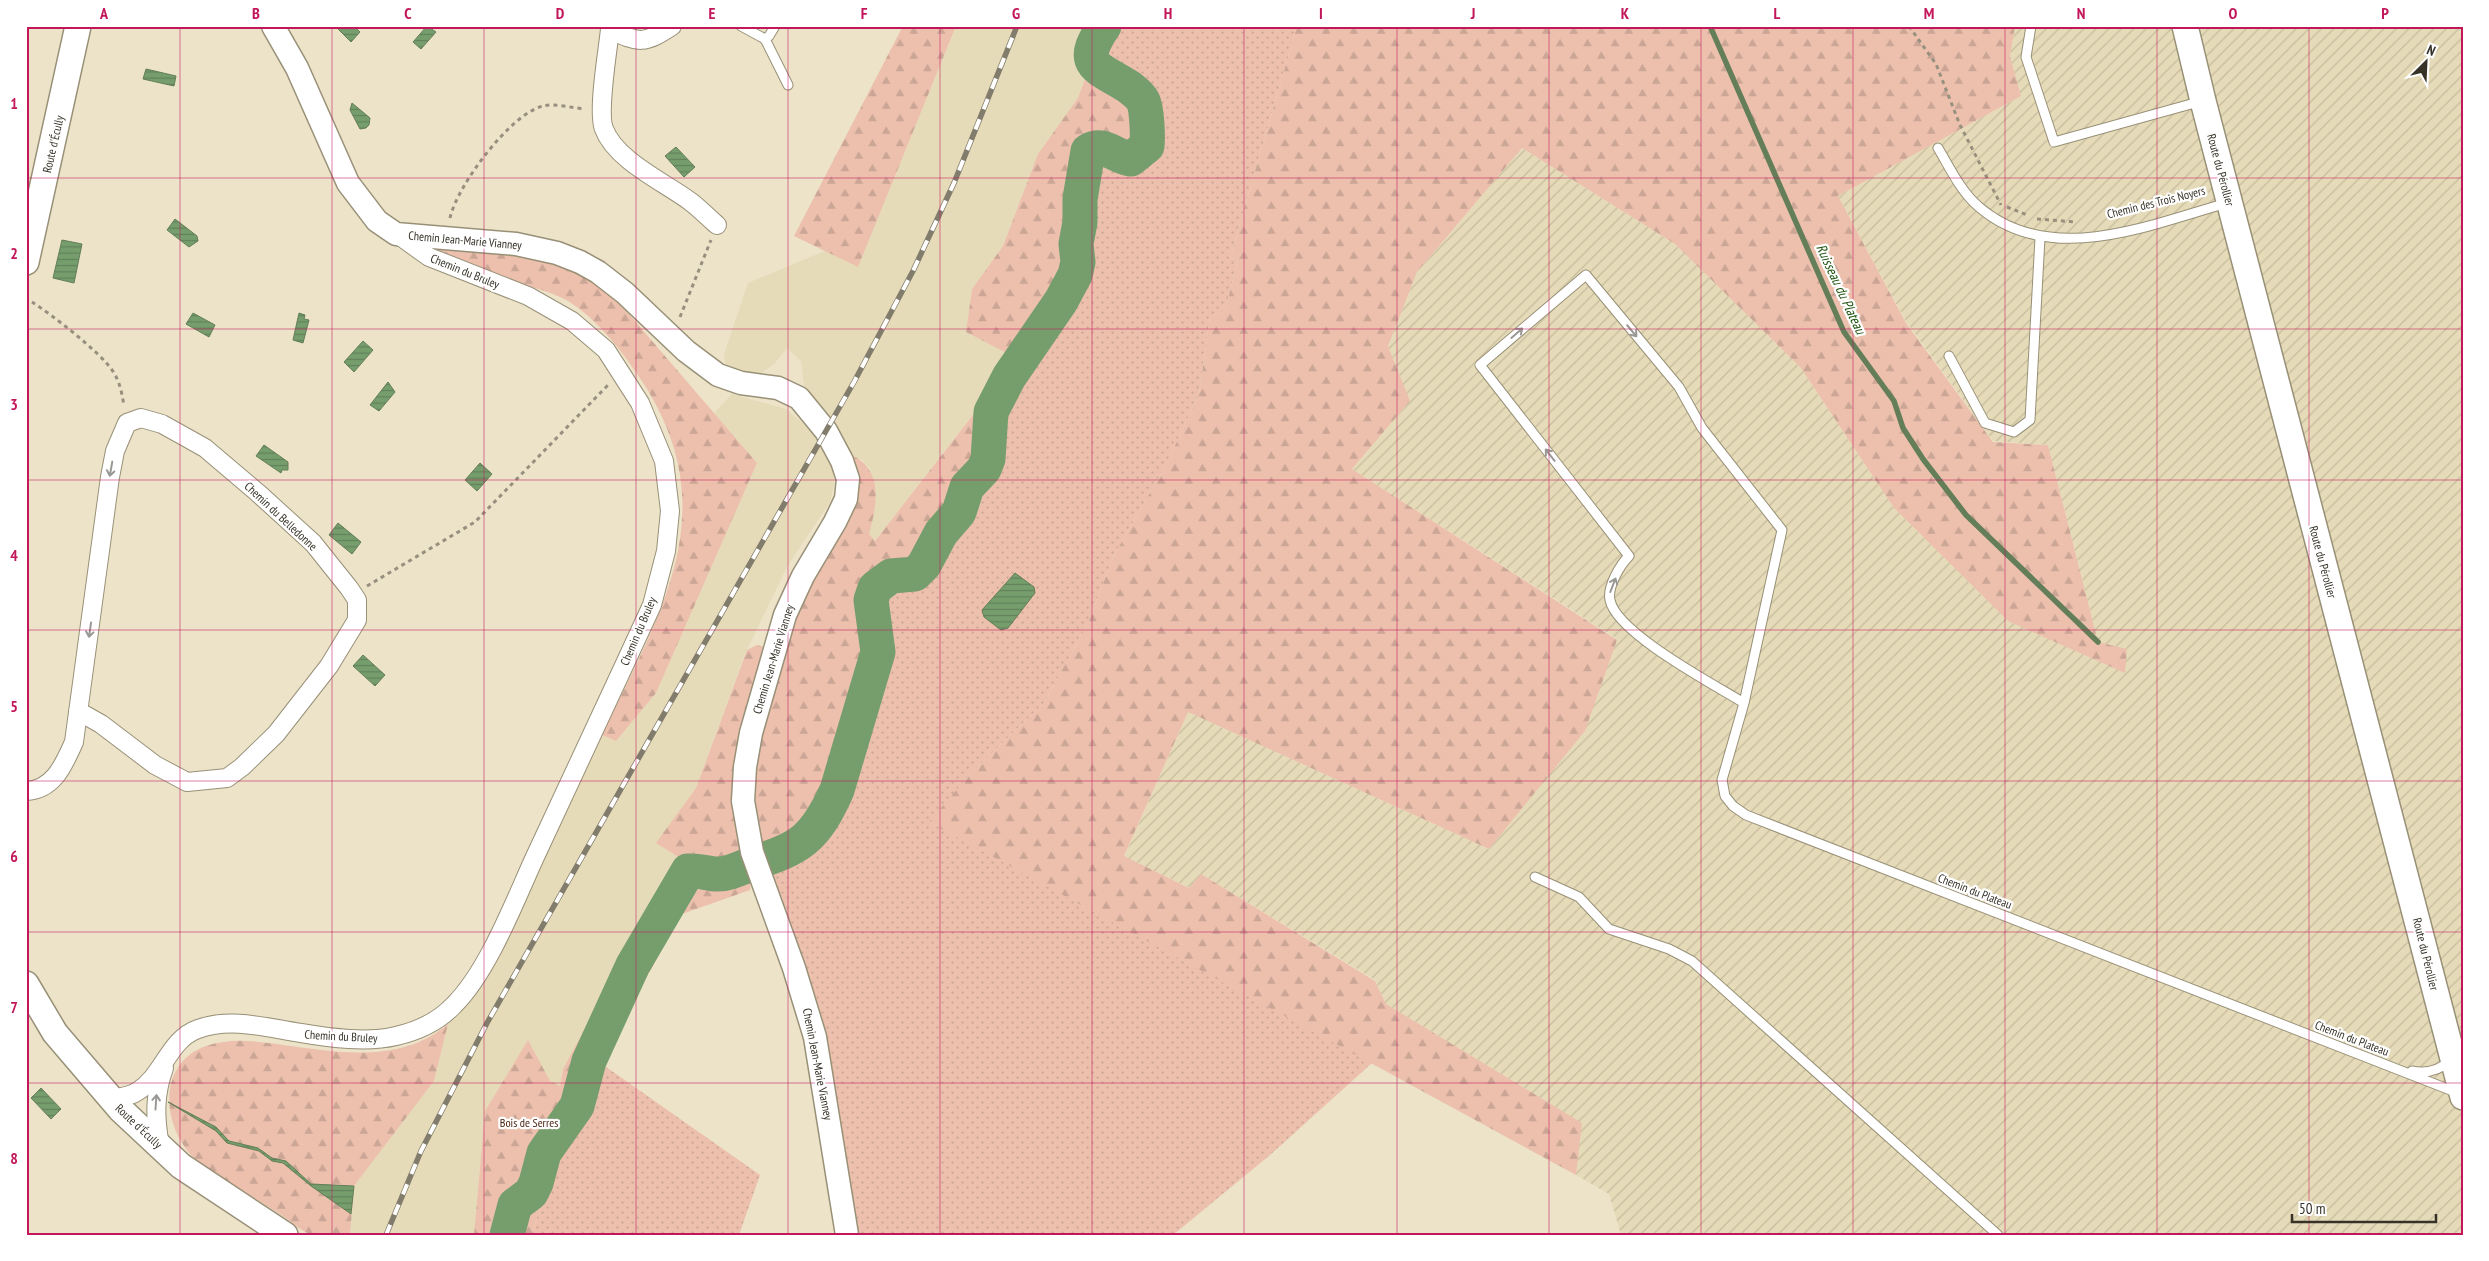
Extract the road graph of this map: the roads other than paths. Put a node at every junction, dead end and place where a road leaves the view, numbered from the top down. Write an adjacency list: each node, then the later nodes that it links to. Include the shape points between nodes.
1 (78, 26): 17 (main road, Route d'Écully)
2 (672, 26): 7 (street, via 654,38 632,40)
3 (741, 26): 9 (lane)
4 (775, 26): 9 (lane)
5 (2032, 26): 11 (lane, via 2026,57 2054,142)
6 (2185, 26): 11 (main road, Route du Pérollier)
7 (610, 28): 14 (street, via 603,128 618,149)
8 (280, 32): 15 (street, Chemin du Bruley, via 348,183 377,221)
9 (765, 39): 10 (lane)
10 (788, 84)
11 (2203, 101): 13 (main road, Route du Pérollier)
12 (1938, 148): 16 (lane, via 1978,207 2006,227)
13 (2230, 202): 16 (lane, via 2103,237); 27 (main road, Route du Pérollier)
14 (717, 225)
15 (396, 234): 26 (street, Chemin du Bruley, via 429,257 528,296 572,321 606,350 640,403 664,461 670,511 666,551 652,605 524,882 476,975 455,1005 427,1026 394,1037 361,1039 302,1034 252,1024 220,1024 196,1029 176,1043); 33 (street, Chemin Jean-Marie Vianney, via 498,241 565,255 610,281 718,375 740,383 778,388 799,398 826,432 842,460 848,479 846,499 789,603 751,734 744,767 743,801 752,852 802,990 815,1037)
16 (2040, 238): 18 (lane, via 2030,420 2014,432 1985,423)
17 (26, 262)
18 (1949, 356)
19 (1744, 704): 19 (lane, Chemin du Plateau, one-way to 19, via 1627,628 1616,614 1610,596 1616,576 1629,556 1480,365 1586,275 1679,387 1702,428 1782,530); 28 (lane, Chemin du Plateau, via 1722,780 1725,796 1746,815)
20 (78, 711): 20 (street, Chemin du Belledonne, one-way to 20, via 101,724 155,765 187,782 227,778 276,734 345,642 357,620 357,600 312,543 205,448 162,424 141,418 127,423 114,451); 21 (street, via 74,742 62,768)
21 (48, 784): 22 (street); 23 (street)
22 (26, 792)
23 (26, 798)
24 (1535, 877): 34 (lane, via 1579,897 1609,929 1669,949 1692,961)
25 (26, 984): 30 (main road, Route d'Écully, via 55,1033)
26 (167, 1058): 30 (street, Chemin du Bruley, via 139,1091); 31 (street, Chemin du Bruley, one-way to 26, via 155,1101)
27 (2453, 1059): 28 (lane, via 2443,1067 2423,1073); 29 (main road, Route du Pérollier)
28 (2395, 1068): 29 (lane, Chemin du Plateau)
29 (2462, 1096)
30 (110, 1099): 31 (main road, Route d'Écully)
31 (160, 1146): 32 (main road, Route d'Écully, via 181,1166)
32 (285, 1235)
33 (848, 1235)
34 (1998, 1235)

